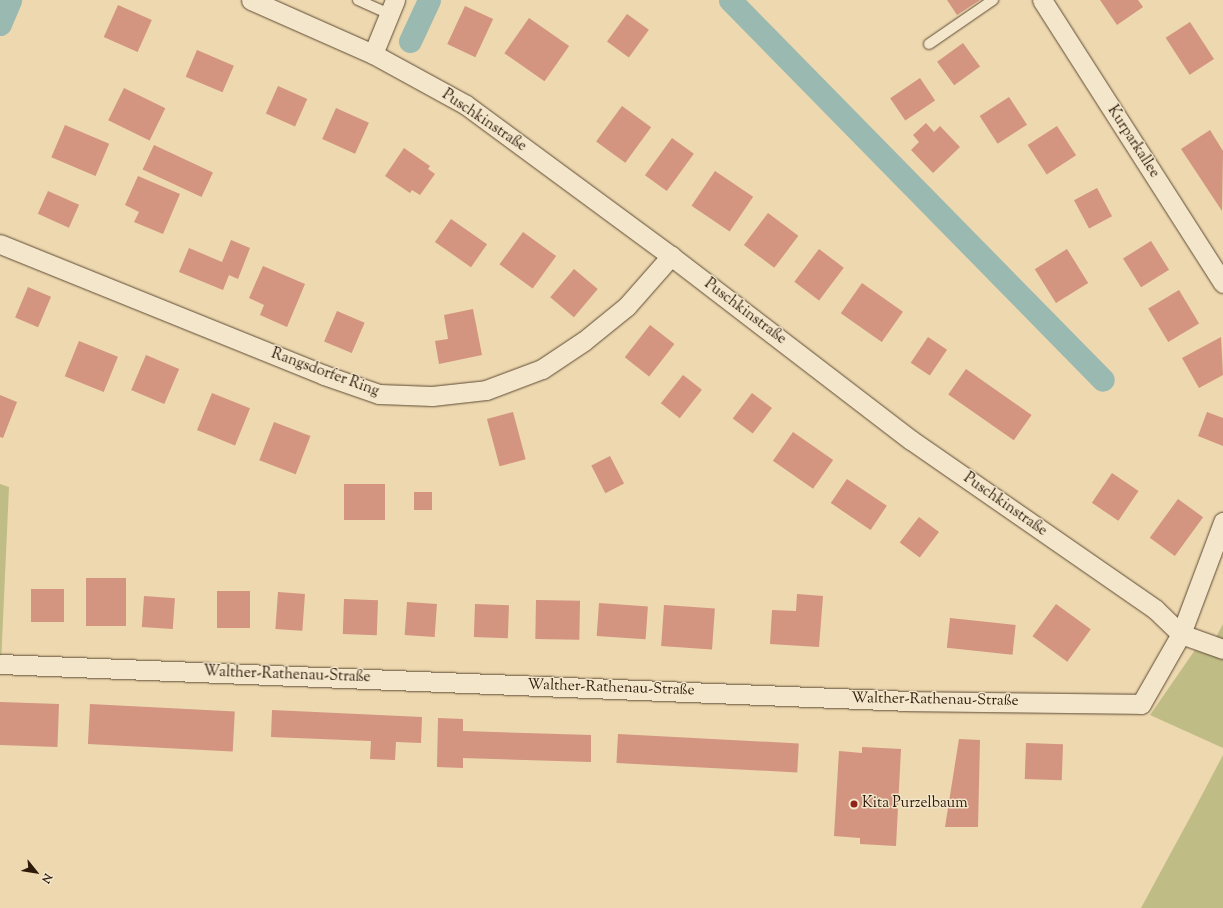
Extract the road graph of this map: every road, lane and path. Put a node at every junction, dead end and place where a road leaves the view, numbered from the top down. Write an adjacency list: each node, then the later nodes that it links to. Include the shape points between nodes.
1 (251, 0): 7 (street, Puschkinstraße)
2 (358, 0): 5 (lane)
3 (994, 0): 6 (lane)
4 (1042, 0): 10 (street, Kurparkallee)
5 (392, 7): 7 (street)
6 (929, 44)
7 (374, 54): 9 (street, Puschkinstraße, via 466,105)
8 (0, 244): 9 (street, Rangsdorfer Ring, via 324,375 378,394 432,396 486,390 542,369 584,341 627,306)
9 (671, 256): 12 (street, Puschkinstraße, via 911,440 1155,609)
10 (1223, 283)
11 (1223, 522): 12 (street)
12 (1181, 634): 13 (street, Puschkinstraße); 14 (street, Walther-Rathenau-Straße, via 1141,704 908,701)
13 (1223, 649)
14 (0, 664)

